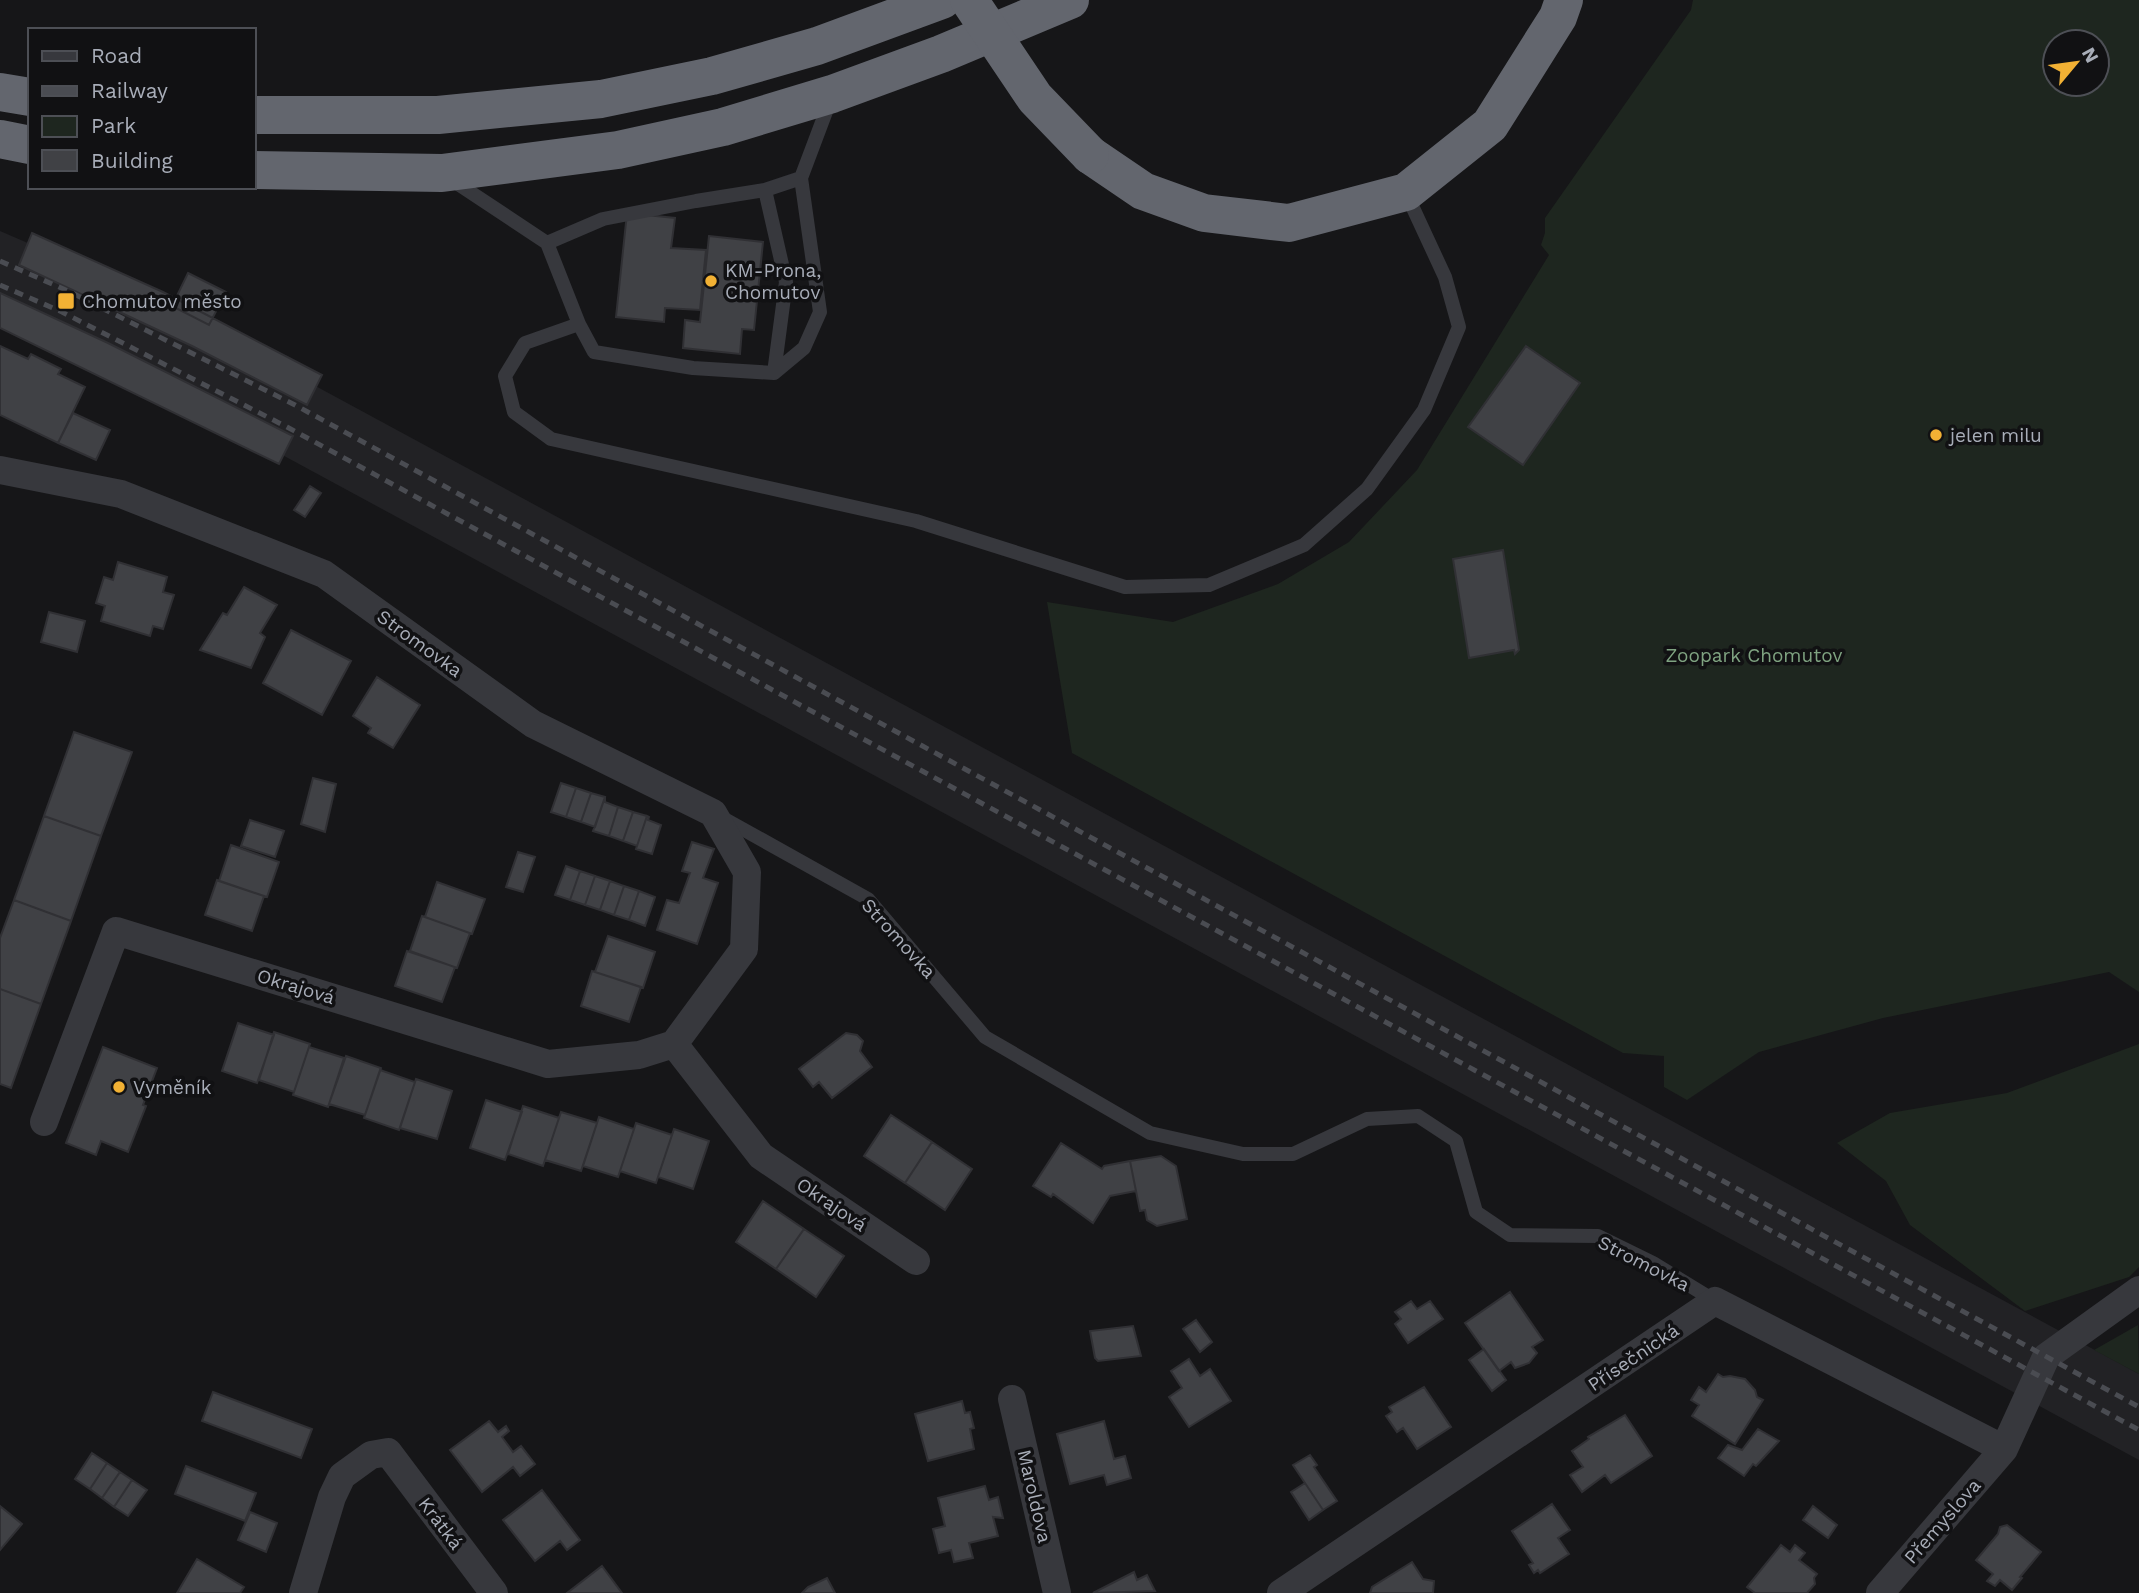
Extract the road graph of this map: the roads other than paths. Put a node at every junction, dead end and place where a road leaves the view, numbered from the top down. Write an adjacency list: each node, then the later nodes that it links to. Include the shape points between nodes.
1 (942, 0): 8 (highway, via 817,46 712,76 601,99 438,116)
2 (969, 0): 15 (highway, bridge, via 1035,98 1090,155 1143,191 1204,213 1289,223)
3 (1070, 0): 6 (highway)
4 (1564, 0): 15 (highway, via 1490,125)
5 (0, 92): 7 (highway)
6 (832, 94): 12 (highway, via 723,127 618,150); 13 (lane)
7 (28, 97)
8 (256, 115)
9 (0, 139): 10 (highway)
10 (28, 145)
11 (256, 170): 12 (highway)
12 (442, 173): 16 (lane)
13 (801, 178): 14 (lane); 18 (lane, via 820,312 804,348)
14 (765, 190): 16 (lane, via 603,219); 18 (lane, via 786,282)
15 (1406, 192): 17 (lane, via 1445,277 1459,327 1424,410 1367,489 1304,545 1209,585 1125,587 916,522 551,439 514,412 505,376 524,343)
16 (547, 243): 17 (lane)
17 (579, 324): 18 (lane, via 594,352 693,368)
18 (774, 373)
19 (0, 470): 20 (street, Stromovka, via 121,494 324,574 533,724)
20 (713, 813): 21 (street, via 747,872 744,949); 25 (lane, Stromovka, via 868,899 985,1037 1150,1133 1242,1154 1293,1154 1367,1119 1418,1116 1456,1141 1476,1212 1510,1235 1598,1236)
21 (674, 1044): 22 (street, Okrajová, via 639,1055 548,1064 116,931); 23 (street, Okrajová, via 761,1156)
22 (44, 1122)
23 (916, 1261)
24 (2139, 1290): 27 (street, Přemyslova, via 2046,1357)
25 (1715, 1301): 27 (street); 31 (street, Přísečnická)
26 (1012, 1399): 30 (street, Maroldova)
27 (2004, 1449): 32 (street, Přemyslova)
28 (303, 1593): 29 (street, Krátká, via 342,1476 370,1455 388,1452)
29 (494, 1593)
30 (1057, 1593)
31 (1281, 1593)
32 (1880, 1593)

